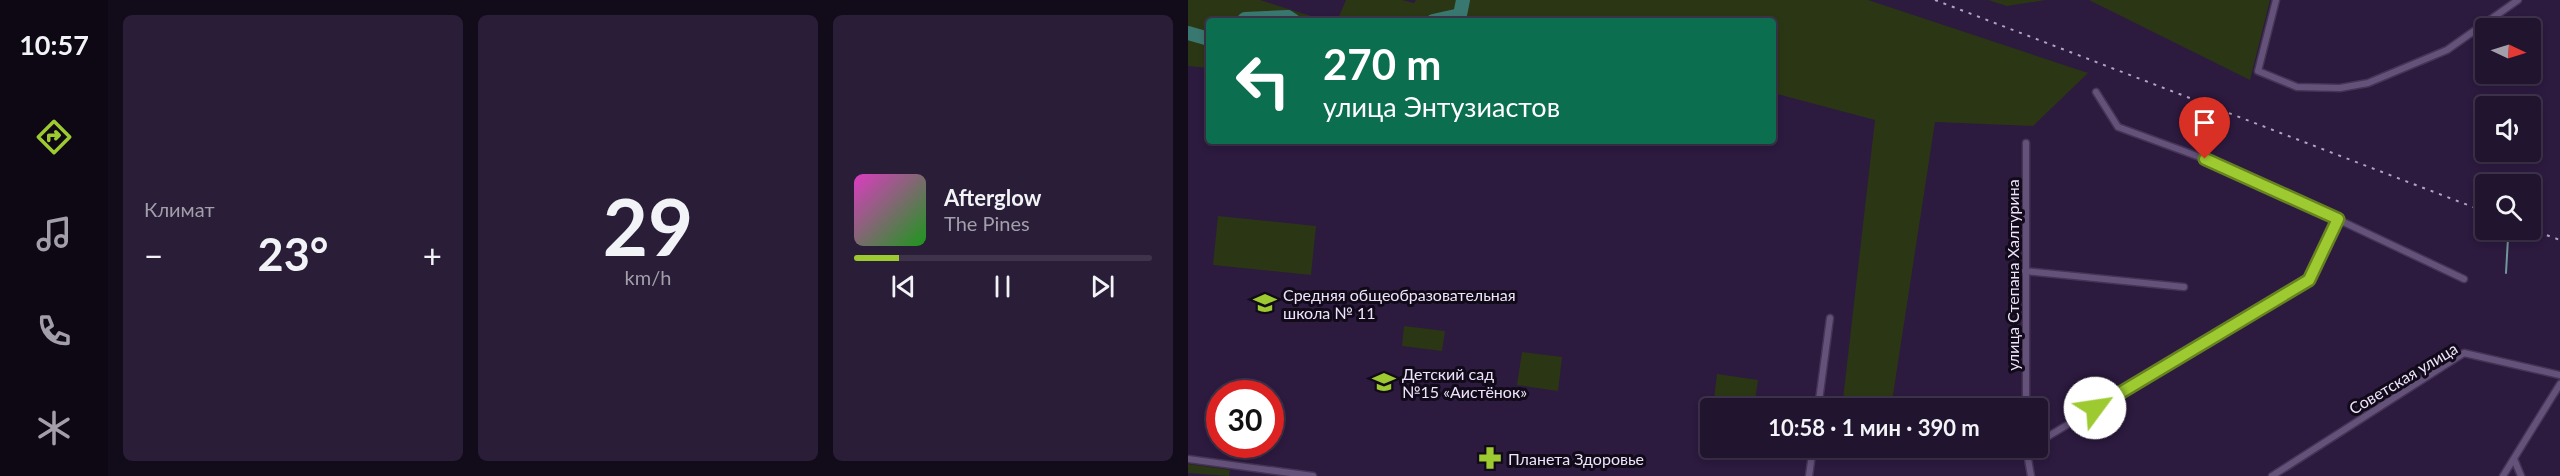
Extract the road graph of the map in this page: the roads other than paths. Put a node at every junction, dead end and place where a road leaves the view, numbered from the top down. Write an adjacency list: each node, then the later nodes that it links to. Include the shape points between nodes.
1 (2276, 0): 2 (street, via 2258,72 2297,87 2340,88 2368,83 2447,50)
2 (2518, 0)
3 (2096, 92): 5 (street, via 2118,127 2227,167)
4 (2026, 143): 6 (street, улица Степана Халтурина)
5 (2338, 219): 7 (street); 14 (street, via 2309,280)
6 (2025, 271): 8 (street); 13 (street, улица Степана Халтурина)
7 (2464, 279)
8 (2184, 286)
9 (1830, 318): 12 (street)
10 (2560, 375): 22 (street, Советская улица, via 2464,353)
11 (2560, 384): 18 (street)
12 (1819, 398)
13 (2026, 398)
14 (2048, 436)
15 (1811, 458): 20 (street)
16 (2029, 458): 21 (street)
17 (1188, 459): 19 (street)
18 (2514, 459): 23 (street); 24 (street)
19 (1313, 476)
20 (1809, 476)
21 (2031, 476)
22 (2272, 476)
23 (2503, 476)
24 (2521, 476)

